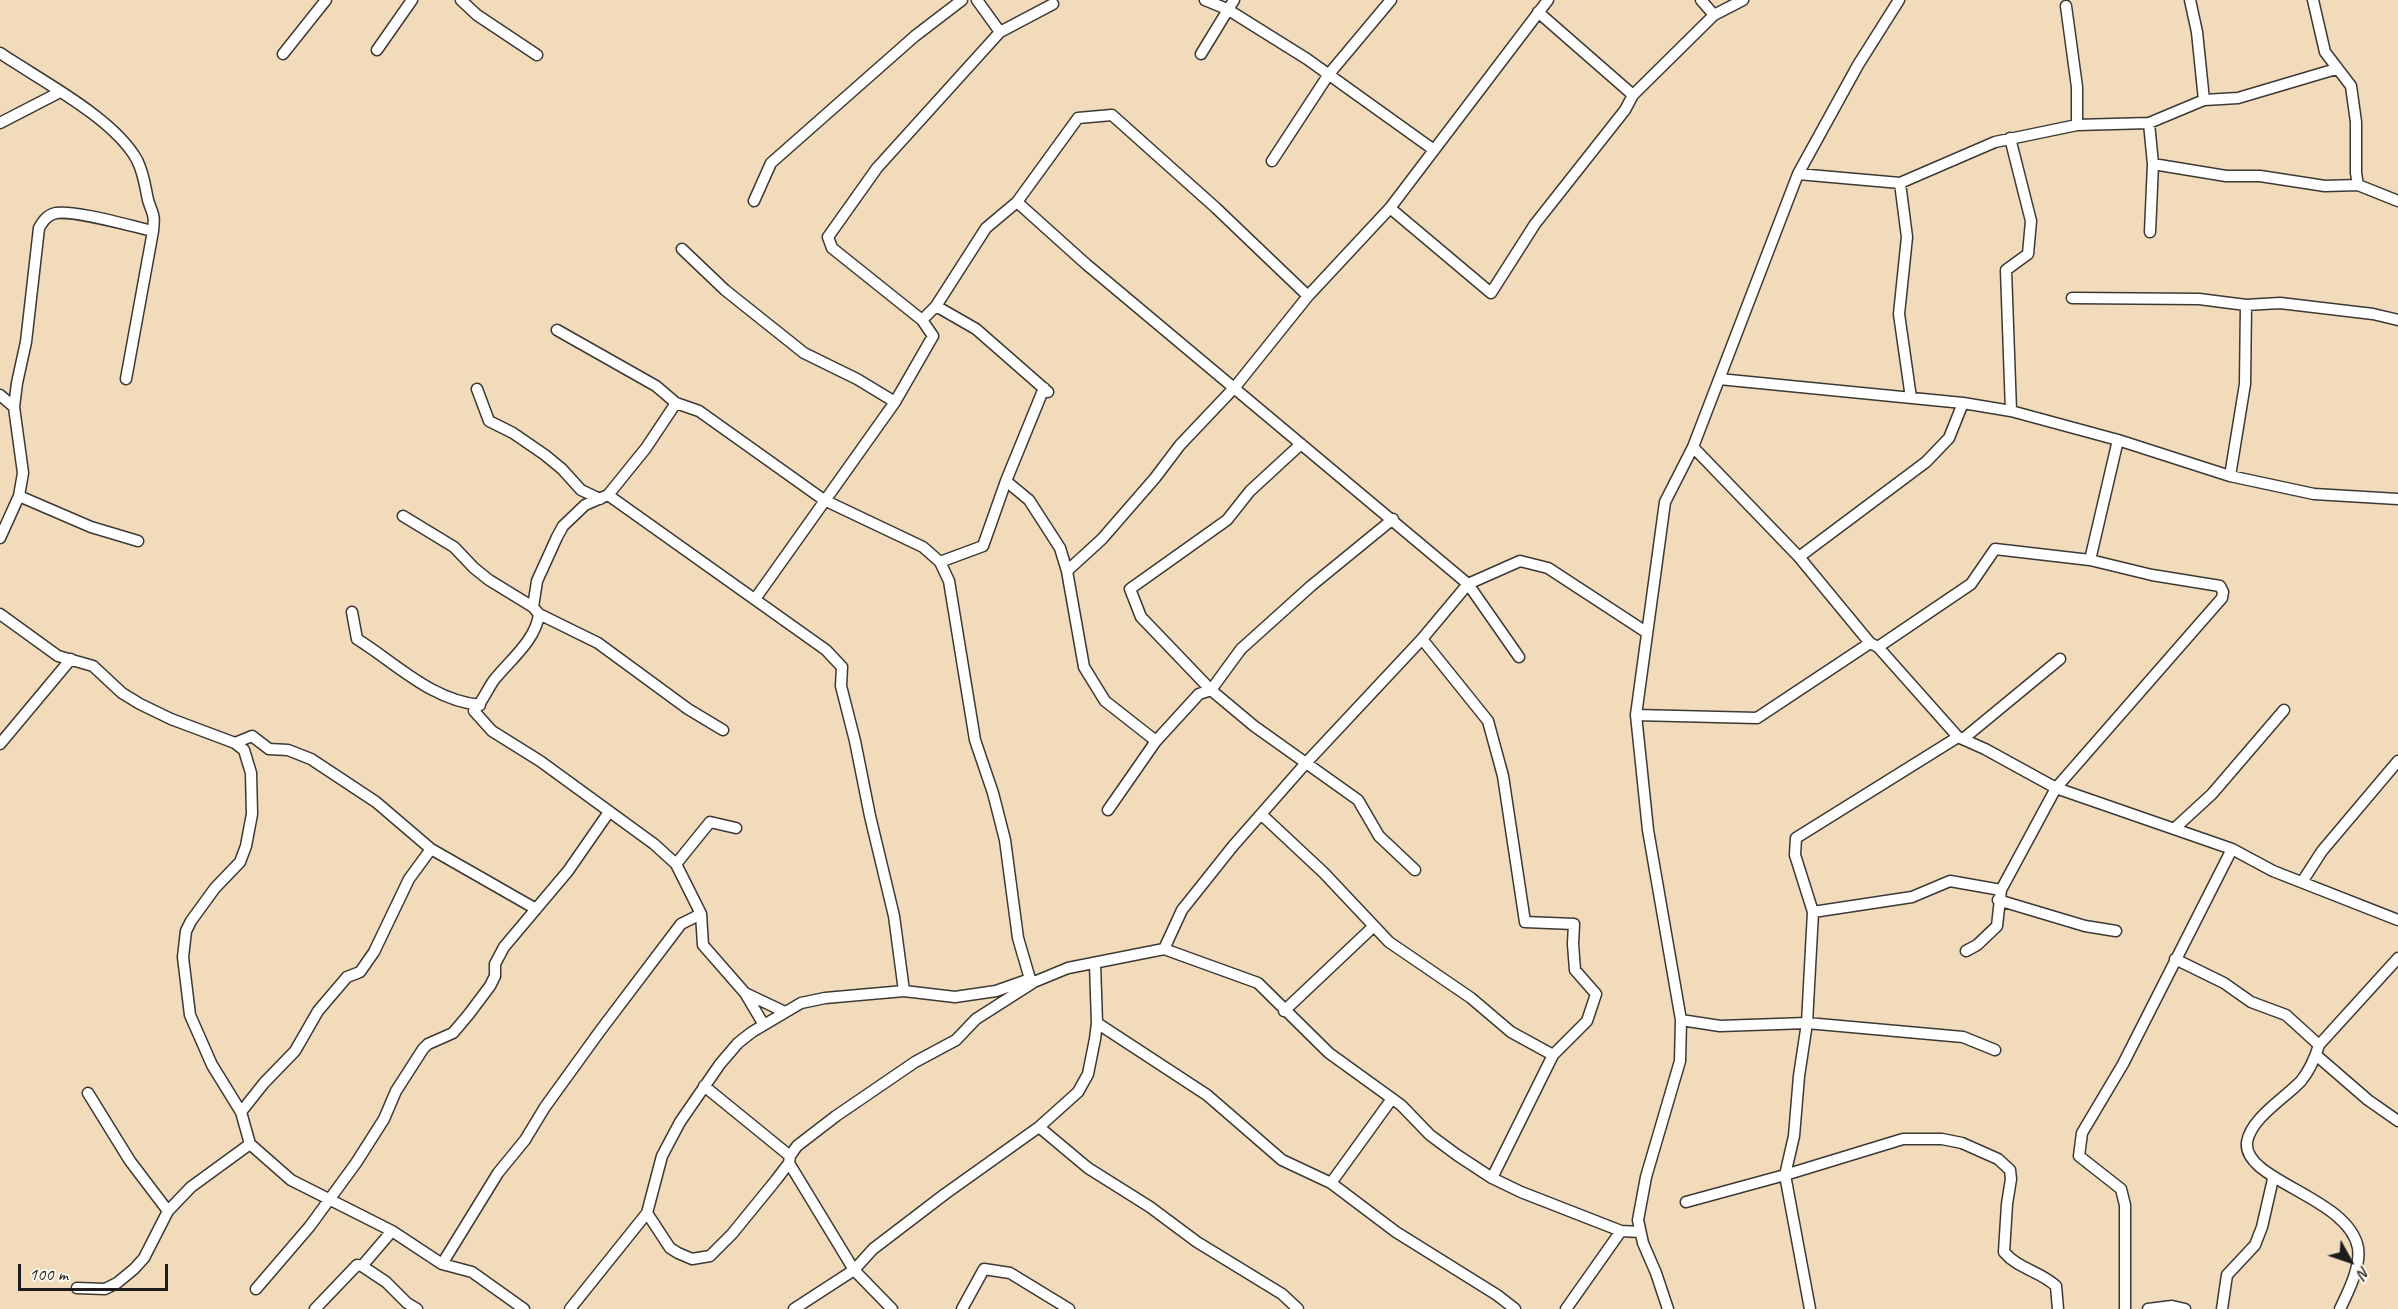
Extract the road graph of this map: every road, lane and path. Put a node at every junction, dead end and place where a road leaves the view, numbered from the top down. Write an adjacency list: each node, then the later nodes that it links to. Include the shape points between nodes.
1 (326, 0): 22 (street)
2 (412, 0): 20 (street)
3 (461, 0): 24 (street)
4 (962, 0): 40 (street, via 915,36 771,163)
5 (977, 0): 19 (street)
6 (1205, 0): 15 (street)
7 (1391, 0): 26 (street)
8 (1548, 0): 17 (street)
9 (1701, 0): 18 (street)
10 (1743, 0): 18 (street)
11 (1899, 0): 37 (street)
12 (2190, 0): 29 (street)
13 (2313, 0): 25 (street, via 2325,52)
14 (1053, 4): 19 (street)
15 (1231, 4): 23 (street); 26 (street)
16 (2066, 6): 32 (street, via 2077,87)
17 (1538, 12): 28 (street); 34 (street)
18 (1714, 15): 28 (street)
19 (1000, 32): 52 (street, via 878,168 828,237 832,248)
20 (377, 50)
21 (0, 53): 27 (street)
22 (283, 54)
23 (1201, 54)
24 (537, 55)
25 (2336, 69): 29 (street, via 2238,98); 39 (street, via 2351,86)
26 (1329, 74): 34 (street); 35 (street)
27 (60, 92): 30 (street); 44 (street, via 100,119 136,159 155,214)
28 (1633, 95): 43 (street, via 1535,224 1491,293)
29 (2204, 100): 31 (street)
30 (0, 123)
31 (2149, 123): 32 (street); 36 (street)
32 (2077, 125): 33 (street)
33 (2010, 138): 38 (street); 65 (street, via 2031,221 2028,254 2006,270)
34 (1434, 150): 43 (street)
35 (1272, 162)
36 (2153, 164): 39 (street, via 2226,176 2260,176 2325,186); 45 (street)
37 (1798, 174): 38 (street); 56 (street)
38 (1900, 183): 60 (street, via 1907,237 1899,314)
39 (2358, 185): 42 (street)
40 (754, 201)
41 (1017, 201): 47 (street, via 1078,118 1112,115); 50 (street, via 987,228); 57 (street)
42 (2398, 201)
43 (1390, 208): 47 (street)
44 (153, 231): 55 (street); 64 (street, via 55,213 43,220)
45 (2150, 232)
46 (682, 249): 61 (street, via 725,290 804,353)
47 (1308, 296): 57 (street)
48 (2072, 298): 49 (street, via 2199,299)
49 (2246, 305): 53 (street, via 2280,303); 69 (street, via 2244,384)
50 (936, 306): 52 (street); 70 (street, via 975,328 1046,390)
51 (2398, 306): 53 (street)
52 (922, 320): 61 (street, via 933,336)
53 (2397, 320)
54 (557, 330): 62 (street, via 656,386)
55 (126, 379)
56 (1719, 379): 60 (street); 68 (street)
57 (1234, 387): 67 (street); 84 (street, via 1102,539)
58 (477, 389): 71 (street, via 489,421 554,461)
59 (0, 395): 64 (street)
60 (1911, 398): 63 (street)
61 (895, 402): 75 (street)
62 (676, 403): 73 (street, via 646,448); 75 (street, via 699,411)
63 (1963, 403): 65 (street); 81 (street, via 1949,438 1926,462)
64 (14, 406): 72 (street, via 23,473)
65 (2011, 411): 66 (street)
66 (2118, 440): 69 (street); 82 (street)
67 (1301, 444): 78 (street); 96 (street, via 1250,491 1227,520 1130,589 1141,617)
68 (1693, 447): 81 (street); 90 (street, via 1665,502)
69 (2230, 476): 74 (street, via 2314,494)
70 (1006, 481): 83 (street, via 983,546); 84 (street, via 1029,500 1060,548)
71 (581, 490): 73 (street); 76 (street)
72 (20, 496): 79 (street); 80 (street, via 91,527)
73 (604, 497): 76 (street); 86 (street)
74 (2398, 499)
75 (824, 500): 83 (street, via 923,547); 86 (street)
76 (585, 505): 87 (street, via 556,537 537,581)
77 (403, 516): 87 (street, via 454,547 489,580)
78 (1393, 519): 85 (street); 96 (street, via 1241,649)
79 (0, 538)
80 (138, 542)
81 (1799, 557): 92 (street)
82 (2090, 560): 92 (street, via 1995,549 1971,584); 107 (street, via 2220,586 2223,592 2222,598)
83 (940, 562): 130 (street, via 949,581 975,740 1005,840 1018,938)
84 (1067, 571): 102 (street, via 1084,667 1105,701)
85 (1468, 584): 90 (street, via 1520,561 1548,568); 91 (street); 93 (street)
86 (755, 599): 131 (street, via 826,650 842,667 841,686 894,916)
87 (536, 611): 97 (street, via 538,622 531,636 495,679); 100 (street, via 598,643)
88 (352, 612): 97 (street, via 357,639 432,691)
89 (0, 614): 94 (street, via 58,656)
90 (1646, 632): 99 (street)
91 (1422, 639): 106 (street); 141 (street, via 1488,721 1503,776 1526,922 1574,924 1575,970 1596,994 1587,1021)
92 (1874, 645): 99 (street, via 1756,718); 101 (street)
93 (1519, 657)
94 (71, 659): 103 (street); 104 (street, via 93,666 140,704)
95 (2060, 659): 101 (street)
96 (1211, 690): 102 (street, via 1199,694); 106 (street)
97 (480, 705): 109 (street, via 474,711 492,731)
98 (2284, 710): 112 (street, via 2212,794)
99 (1636, 715): 135 (street, via 1648,830)
100 (723, 730)
101 (1961, 738): 107 (street); 120 (street, via 1796,838 1795,855)
102 (1156, 741): 108 (street)
103 (0, 744)
104 (240, 747): 113 (street, via 252,736 269,749 288,750 311,759 376,802); 145 (street, via 251,773 252,814 246,846 232,873 215,888 191,921 183,957 190,1016 212,1065)
105 (2398, 761): 117 (street, via 2322,851)
106 (1306, 763): 110 (street); 116 (street, via 1358,800 1378,836)
107 (2056, 788): 112 (street); 118 (street)
108 (1108, 810)
109 (609, 812): 115 (street); 119 (street)
110 (1262, 815): 123 (street); 125 (street, via 1182,910)
111 (736, 828): 115 (street, via 710,822)
112 (2175, 828): 114 (street)
113 (431, 849): 119 (street); 145 (street, via 409,879 374,952 360,972 347,977 318,1011 295,1051)
114 (2232, 849): 117 (street); 128 (street)
115 (676, 864): 121 (street)
116 (1415, 870)
117 (2302, 882): 122 (street)
118 (2000, 895): 120 (street, via 1950,881 1912,897); 124 (street, via 2085,926); 126 (street, via 1996,926)
119 (536, 909): 154 (street, via 504,946 490,986 469,1014 453,1033 423,1049 396,1091 384,1119)
120 (1813, 912): 137 (street)
121 (700, 914): 132 (street, via 703,945); 161 (street, via 681,924 600,1031 498,1173)
122 (2398, 920)
123 (1374, 926): 133 (street); 141 (street, via 1389,942 1471,998 1511,1032)
124 (2116, 931)
125 (1164, 949): 129 (street); 133 (street, via 1258,983)
126 (1966, 951)
127 (2398, 958): 140 (street)
128 (2175, 959): 140 (street, via 2224,983 2251,1002 2286,1015); 180 (street, via 2123,1064 2082,1133 2079,1149 2079,1156 2121,1189 2125,1205)
129 (1095, 964): 130 (street, via 1068,968); 136 (street)
130 (1032, 981): 131 (street, via 955,997); 149 (street, via 976,1019 956,1041 915,1062 836,1116 797,1146)
131 (904, 991): 134 (street, via 825,998 801,1003)
132 (745, 993): 134 (street); 138 (street)
133 (1284, 1011): 144 (street, via 1329,1053)
134 (785, 1012): 138 (street)
135 (1681, 1020): 137 (street, via 1720,1026); 160 (street, via 1680,1061 1646,1177)
136 (1097, 1023): 147 (street, via 1083,1085); 153 (street, via 1207,1095 1282,1160)
137 (1807, 1023): 139 (street, via 1963,1037); 150 (street, via 1794,1136)
138 (764, 1025): 142 (street, via 738,1043)
139 (1995, 1050)
140 (2317, 1050): 146 (street, via 2368,1100); 152 (street, via 2300,1081 2253,1128 2247,1140 2253,1160)
141 (1553, 1055): 151 (street)
142 (704, 1086): 149 (street); 157 (street, via 662,1156)
143 (88, 1093): 156 (street, via 130,1161)
144 (1391, 1100): 151 (street, via 1430,1135); 153 (street)
145 (241, 1112): 148 (street)
146 (2398, 1121)
147 (1039, 1128): 163 (street, via 909,1221 873,1249); 174 (street, via 1088,1168 1282,1294)
148 (250, 1144): 154 (street, via 291,1180); 156 (street, via 191,1187)
149 (790, 1160): 157 (street, via 710,1256 693,1259 670,1248); 163 (street)
150 (1785, 1175): 155 (street); 178 (street); 179 (street, via 1903,1139 1962,1143 1998,1159 2010,1170 2011,1179 2004,1252 2015,1263 2056,1286)
151 (1492, 1178): 159 (street)
152 (2273, 1179): 183 (street, via 2255,1245 2227,1275); 184 (street, via 2326,1207 2352,1233 2358,1257)
153 (1330, 1183): 175 (street, via 1396,1232)
154 (330, 1200): 158 (street); 165 (street)
155 (1686, 1202)
156 (168, 1211): 164 (street, via 144,1258 134,1269 105,1289)
157 (647, 1213): 169 (street)
158 (392, 1231): 161 (street); 162 (street)
159 (1622, 1231): 160 (street); 176 (street)
160 (1640, 1232): 177 (street)
161 (442, 1264): 168 (street, via 472,1272)
162 (362, 1266): 166 (street, via 357,1266); 167 (street)
163 (854, 1270): 170 (street); 171 (street)
164 (77, 1288)
165 (256, 1289)
166 (315, 1309)
167 (417, 1309)
168 (524, 1309)
169 (570, 1309)
170 (794, 1309)
171 (892, 1309)
172 (962, 1309): 173 (street, via 984,1269 1010,1273)
173 (1069, 1309)
174 (1298, 1309)
175 (1515, 1309)
176 (1566, 1309)
177 (1668, 1309)
178 (1810, 1309)
179 (2058, 1309)
180 (2125, 1309)
181 (2148, 1309): 182 (street)
182 (2185, 1309)
183 (2222, 1309)
184 (2340, 1309)

